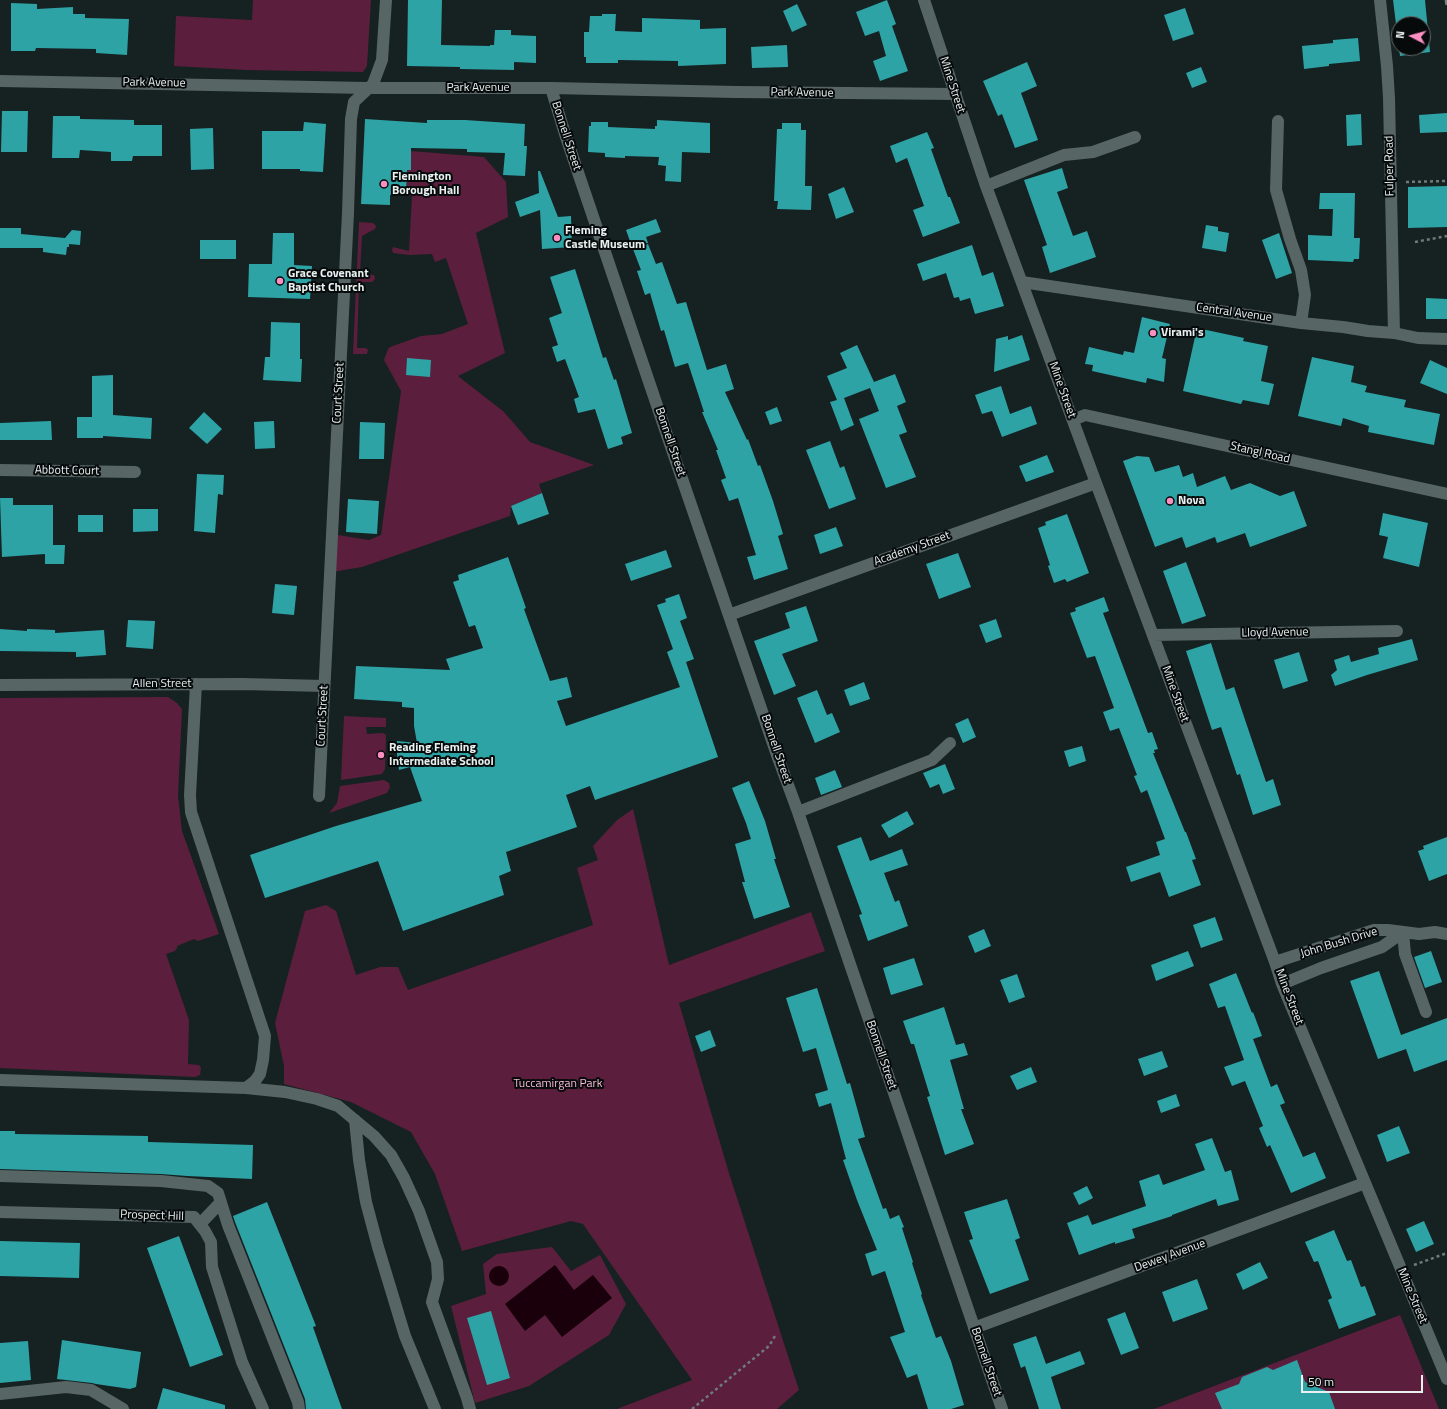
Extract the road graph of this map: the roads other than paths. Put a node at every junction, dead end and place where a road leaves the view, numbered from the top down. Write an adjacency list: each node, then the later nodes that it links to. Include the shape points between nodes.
1 (386, 0): 5 (street, Court Street, via 382,60 374,84)
2 (924, 0): 7 (street, Mine Street)
3 (1380, 0): 13 (street, Fulper Road, via 1389,98)
4 (0, 81): 5 (street, Park Avenue)
5 (368, 88): 6 (street, Park Avenue); 25 (street, Court Street, via 354,102 351,119)
6 (551, 88): 7 (street, Park Avenue); 20 (street, Bonnell Street)
7 (956, 94): 10 (street, Mine Street)
8 (1278, 121): 12 (street, via 1276,190 1301,270 1305,295)
9 (1135, 137): 10 (street, via 1093,152 1064,155)
10 (986, 186): 11 (street, Mine Street)
11 (1022, 282): 12 (street, Central Avenue); 15 (street, Mine Street)
12 (1302, 323): 13 (street, Central Avenue)
13 (1394, 333): 14 (street, Central Avenue, via 1418,338)
14 (1447, 339)
15 (1073, 420): 18 (street, Mine Street); 19 (street, Stangl Road, via 1085,415)
16 (0, 470): 17 (street, Abbott Court)
17 (135, 472)
18 (1096, 483): 20 (street, Academy Street); 22 (street, Mine Street)
19 (1447, 494)
20 (729, 616): 28 (street, Bonnell Street)
21 (1397, 631): 22 (street, Lloyd Avenue)
22 (1153, 635): 31 (street, Mine Street)
23 (196, 684): 24 (street, Allen Street); 25 (street, Allen Street); 35 (street, via 191,812 265,1036 260,1074)
24 (0, 685)
25 (324, 686): 27 (street, Court Street)
26 (950, 743): 28 (street, via 932,760)
27 (319, 796)
28 (798, 812): 42 (street, Bonnell Street)
29 (1403, 932): 30 (street, John Bush Drive); 31 (street, John Bush Drive, via 1374,930); 32 (street, via 1382,947); 33 (street, via 1405,954)
30 (1447, 934)
31 (1275, 962): 32 (street, Mine Street)
32 (1282, 984): 38 (street, Mine Street)
33 (1426, 1012)
34 (0, 1080): 35 (street)
35 (246, 1088): 36 (street, via 285,1092 317,1099 338,1106)
36 (355, 1120): 48 (street, via 366,1202 378,1247 405,1336); 49 (street, via 391,1155 419,1211 437,1262 438,1279 432,1302)
37 (0, 1176): 39 (street, via 161,1181 208,1186 218,1193)
38 (1366, 1183): 42 (street, Dewey Avenue); 43 (street, Mine Street)
39 (221, 1202): 41 (street); 47 (street, via 298,1402)
40 (0, 1212): 41 (street, Prospect Hill, via 194,1217)
41 (200, 1224): 46 (street, Prospect Hill, via 211,1242 212,1267 242,1362)
42 (974, 1328): 50 (street, Bonnell Street)
43 (1447, 1379)
44 (0, 1394): 45 (street, via 66,1387 91,1390)
45 (123, 1409)
46 (263, 1409)
47 (298, 1409)
48 (435, 1409)
49 (470, 1409)
50 (1002, 1409)

